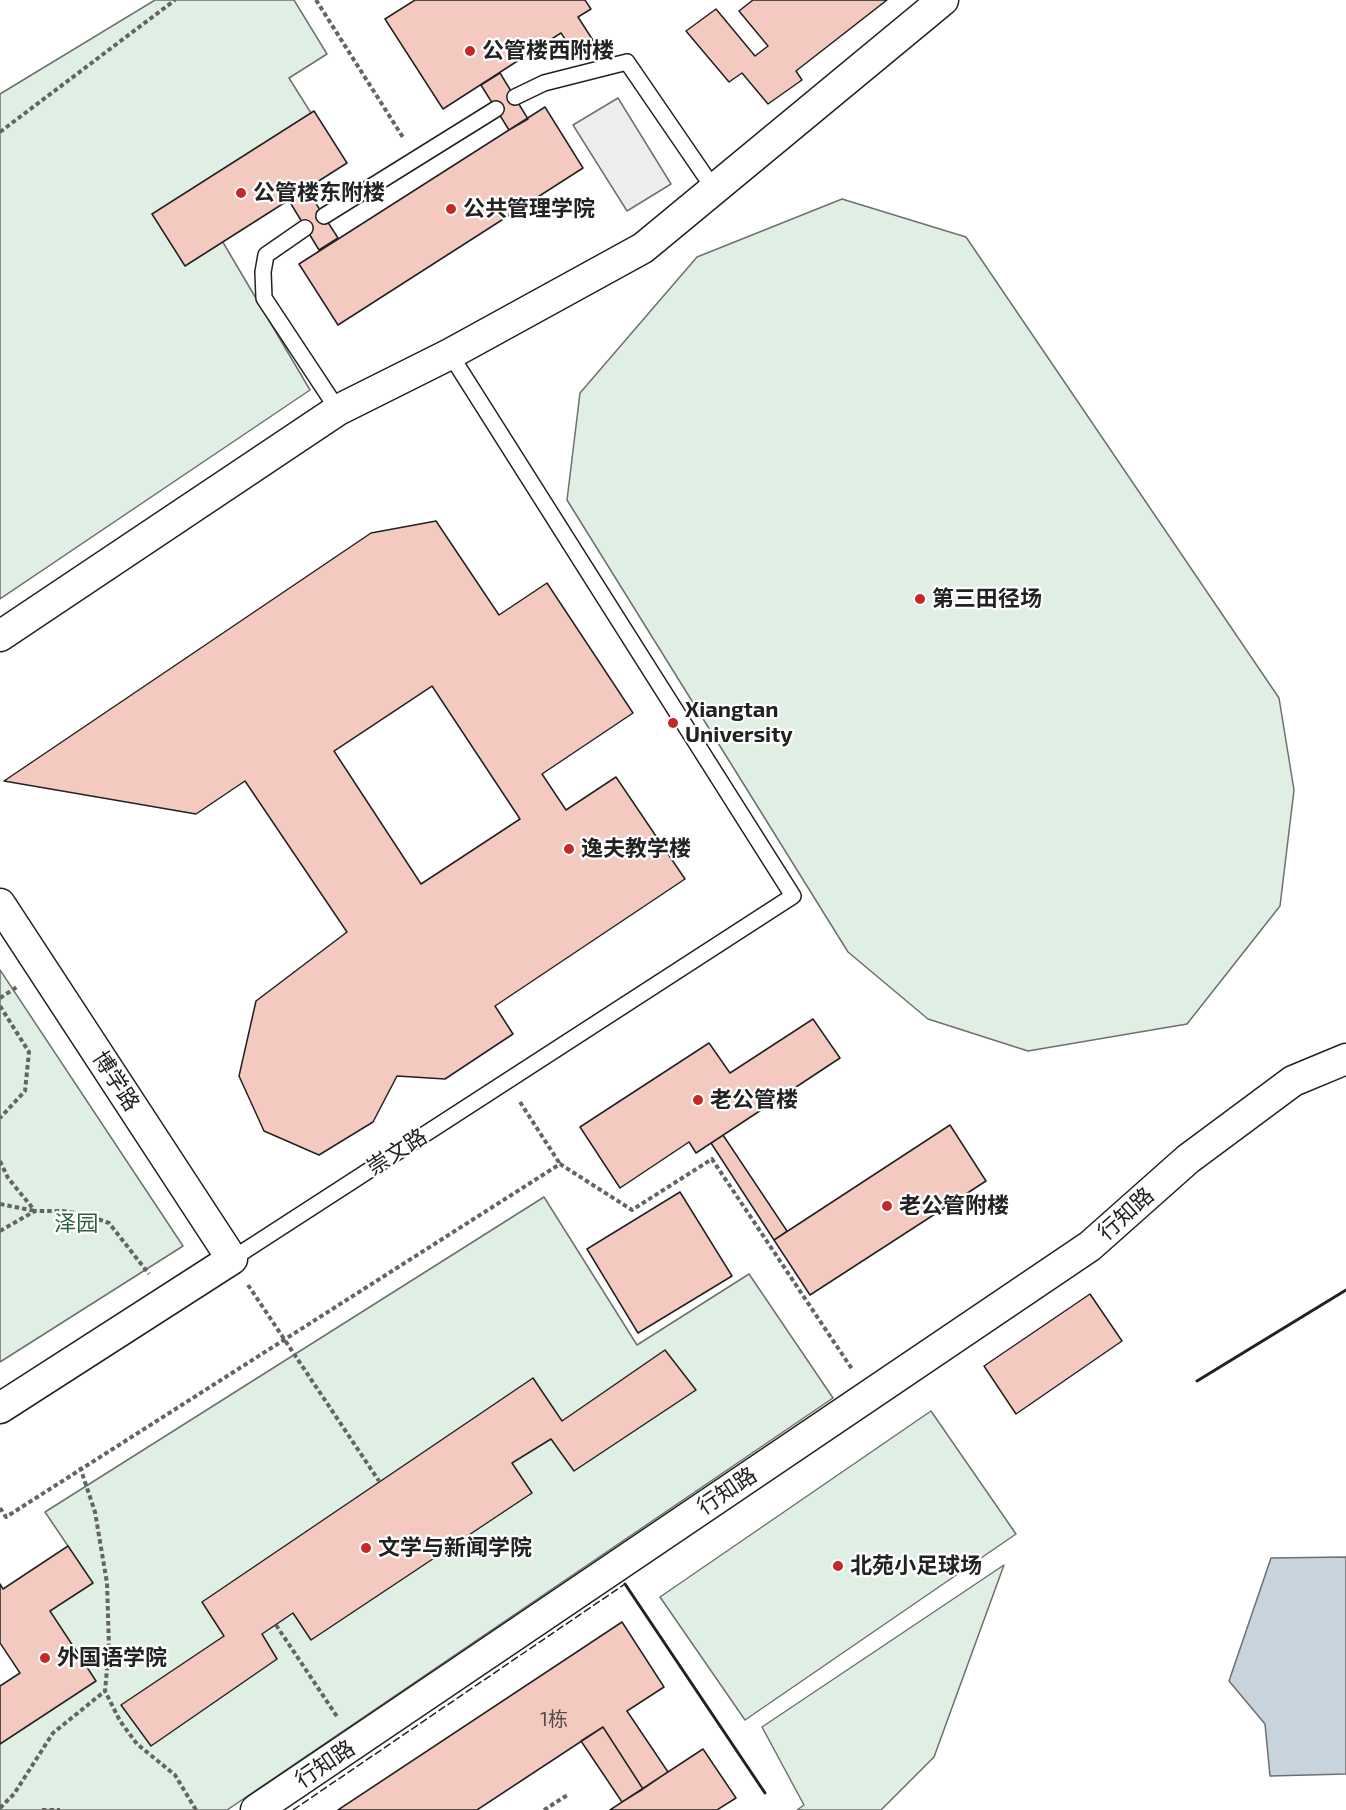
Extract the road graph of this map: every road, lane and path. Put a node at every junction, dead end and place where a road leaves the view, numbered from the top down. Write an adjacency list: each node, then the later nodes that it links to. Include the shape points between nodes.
1 (175, 0): 6 (path)
2 (316, 0): 7 (path)
3 (943, 0): 8 (street)
4 (515, 97): 8 (lane, via 544,83 627,62)
5 (496, 109): 7 (lane)
6 (0, 132)
7 (416, 159): 9 (lane)
8 (714, 189): 11 (street, via 643,248)
9 (324, 216)
10 (305, 228): 12 (lane, via 266,255 264,298)
11 (450, 354): 12 (street); 24 (lane, 崇文路, via 793,896)
12 (338, 410): 13 (street)
13 (0, 636)
14 (0, 904): 24 (street, 博学路)
15 (0, 1006): 18 (path, via 29,1052 25,1091)
16 (1346, 1059): 27 (street, 行知路, via 1293,1081 1188,1159 1090,1246)
17 (519, 1101): 20 (path)
18 (0, 1119)
19 (0, 1161): 22 (path, via 8,1178)
20 (560, 1164): 26 (path); 27 (path, via 632,1210 712,1160)
21 (0, 1204): 22 (path)
22 (35, 1211): 23 (path); 25 (path, via 87,1215 109,1224)
23 (0, 1231)
24 (232, 1259): 26 (path); 28 (street, 崇文路)
25 (152, 1277)
26 (283, 1338): 29 (path); 30 (path)
27 (869, 1395): 34 (street, 行知路)
28 (0, 1408)
29 (80, 1467): 31 (path, via 6,1517); 33 (path, via 95,1512 107,1583 109,1647)
30 (379, 1481)
31 (0, 1508)
32 (276, 1625): 34 (path)
33 (105, 1691): 36 (path, via 53,1733 14,1794); 39 (path, via 137,1744 175,1775)
34 (355, 1743): 40 (street, 行知路)
35 (569, 1794): 41 (path)
36 (0, 1808)
37 (42, 1810): 38 (path)
38 (60, 1810)
39 (196, 1810)
40 (256, 1810)
41 (544, 1810)

